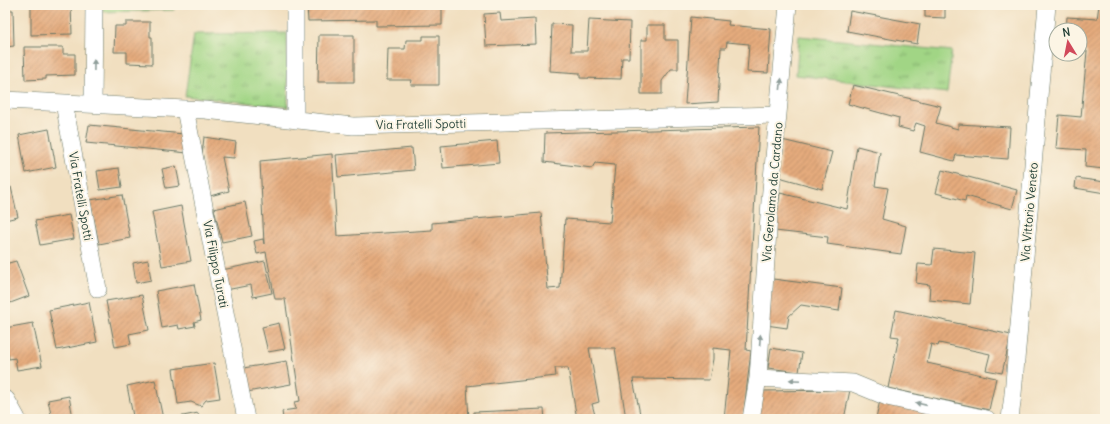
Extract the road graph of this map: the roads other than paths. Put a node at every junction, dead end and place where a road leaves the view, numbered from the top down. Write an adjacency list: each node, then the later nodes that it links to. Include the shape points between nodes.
1 (94, 5): 7 (street, one-way to 1)
2 (295, 5): 10 (street)
3 (788, 5): 9 (street, Via Gerolamo da Cardano, one-way to 3)
4 (1047, 5): 18 (street, Via Vittorio Veneto)
5 (5, 100): 6 (street, Via Fratelli Spotti)
6 (64, 103): 7 (street, Via Fratelli Spotti); 11 (street, Via Fratelli Spotti)
7 (93, 104): 8 (street, Via Fratelli Spotti)
8 (185, 109): 10 (street, Via Fratelli Spotti); 15 (street, Via Filippo Turati)
9 (778, 115): 10 (street, Via Fratelli Spotti, via 353,126); 12 (street, Via Gerolamo da Cardano, one-way to 9)
10 (295, 120)
11 (98, 289)
12 (758, 378): 16 (street, Via Gerolamo da Cardano); 17 (street, one-way to 12, via 887,397 853,383)
13 (5, 401): 14 (street)
14 (15, 419)
15 (246, 419)
16 (751, 419)
17 (987, 419)
18 (1010, 419)

